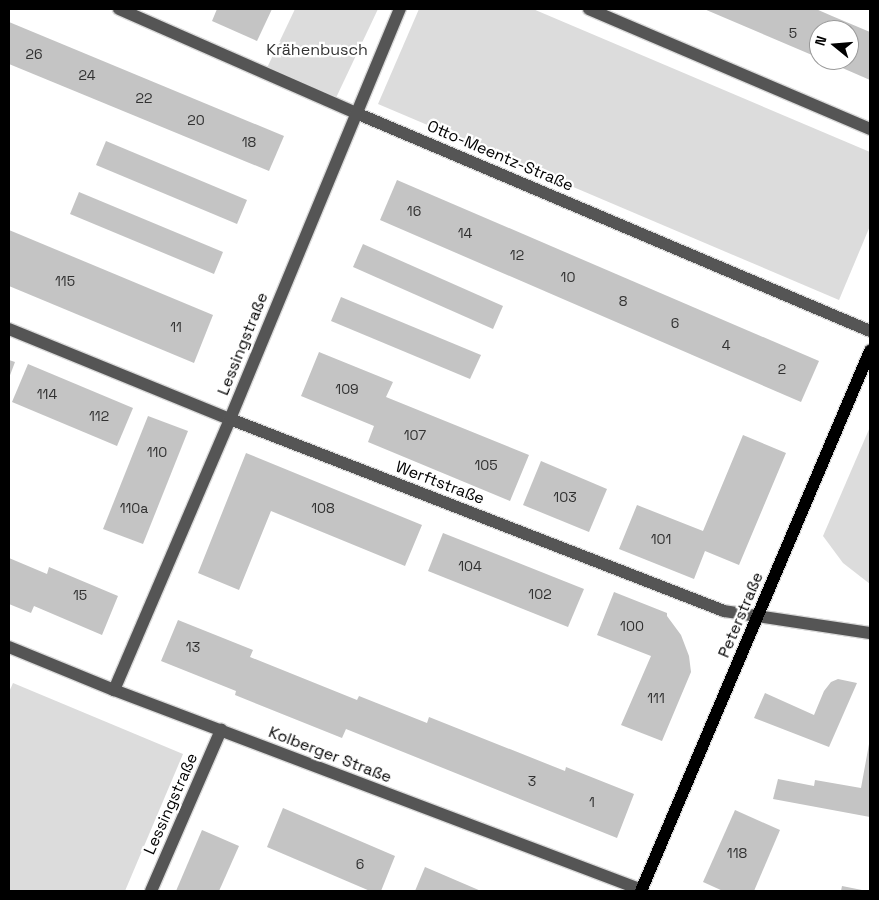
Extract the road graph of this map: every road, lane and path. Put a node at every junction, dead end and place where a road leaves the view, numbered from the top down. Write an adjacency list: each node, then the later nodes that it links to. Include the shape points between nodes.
1 (119, 9): 4 (street, Otto-Meentz-Straße)
2 (400, 9): 4 (street, Lessingstraße)
3 (589, 9): 5 (street)
4 (356, 113): 7 (street, Otto-Meentz-Straße); 9 (street, Lessingstraße)
5 (870, 129)
6 (9, 329): 9 (street, Werftstraße)
7 (870, 331)
8 (870, 351): 10 (main road, Peterstraße)
9 (230, 419): 10 (street, Werftstraße, via 724,611); 13 (street, Lessingstraße)
10 (758, 617): 11 (street, Werftstraße); 15 (main road, Peterstraße)
11 (870, 633)
12 (9, 647): 13 (street, Kolberger Straße)
13 (114, 690): 14 (street, Kolberger Straße)
14 (221, 730): 15 (street, Kolberger Straße); 16 (street, Lessingstraße)
15 (641, 890)
16 (151, 891)

